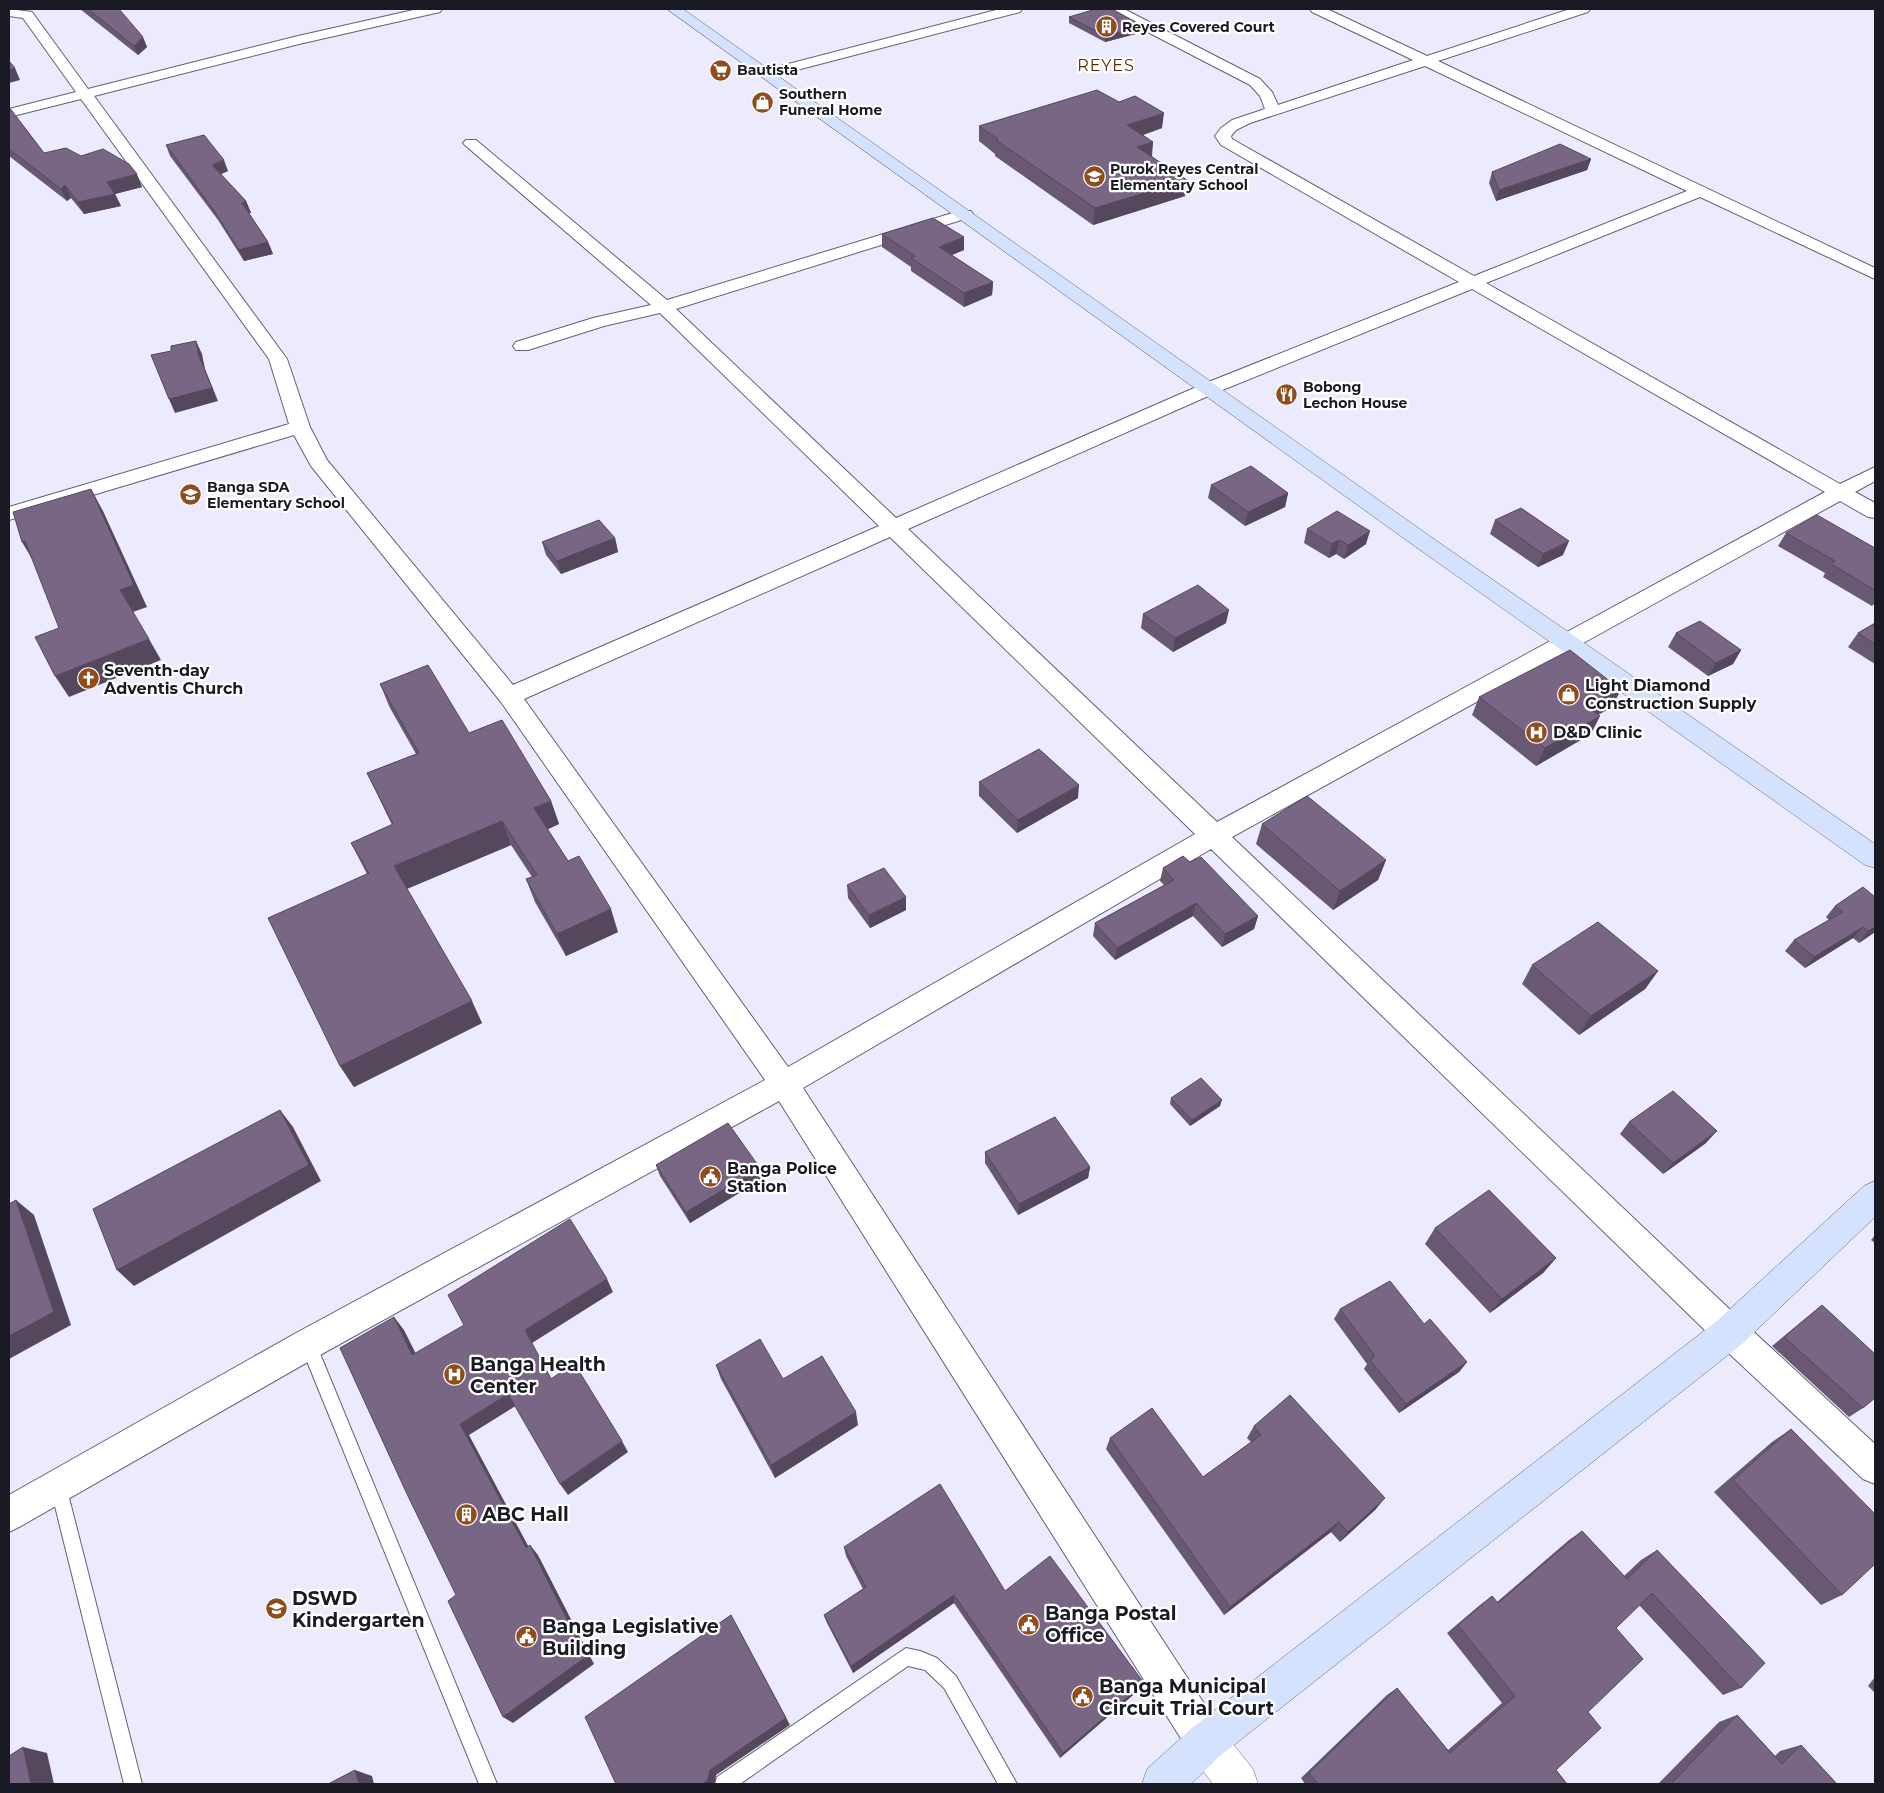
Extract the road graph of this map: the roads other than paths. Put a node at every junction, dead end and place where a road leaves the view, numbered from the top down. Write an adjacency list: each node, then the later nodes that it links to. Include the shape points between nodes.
1 (435, 9): 10 (street, via 298,40)
2 (674, 9): 9 (main road)
3 (1114, 9): 11 (street, via 1255,82 1267,96)
4 (1316, 9): 8 (street)
5 (1583, 9): 8 (street)
6 (1007, 10): 9 (street)
7 (9, 12): 10 (street, via 28,15)
8 (1424, 60): 11 (street); 14 (street)
9 (766, 74): 15 (main road)
10 (86, 95): 12 (street); 21 (street, via 278,359)
11 (1273, 111): 17 (street, via 1226,130 1223,136 1226,142)
12 (9, 113)
13 (470, 143): 18 (street)
14 (1701, 191): 16 (street); 17 (street)
15 (965, 214): 18 (street); 20 (main road)
16 (1875, 274)
17 (1472, 283): 20 (street); 23 (street)
18 (664, 307): 19 (street, via 599,322); 26 (street)
19 (522, 346)
20 (1208, 389): 26 (street); 27 (main road)
21 (300, 427): 25 (street); 28 (street, via 318,462)
22 (1875, 473): 23 (street)
23 (1841, 494): 24 (street); 27 (street)
24 (1875, 512)
25 (9, 514)
26 (895, 527): 28 (street); 29 (street)
27 (1566, 644): 29 (street); 30 (main road)
28 (509, 696): 31 (street)
29 (1215, 836): 31 (street); 33 (street)
30 (1875, 858)
31 (784, 1084): 34 (street); 38 (street)
32 (1875, 1196): 33 (main road)
33 (1730, 1332): 35 (street); 38 (main road)
34 (308, 1344): 36 (street); 40 (lane)
35 (1875, 1467)
36 (58, 1486): 37 (street); 39 (lane)
37 (9, 1514)
38 (1206, 1742): 43 (main road); 44 (street)
39 (133, 1784)
40 (488, 1784)
41 (724, 1784): 42 (lane, via 906,1656 926,1659 950,1682)
42 (1008, 1784)
43 (1162, 1784)
44 (1238, 1784)

